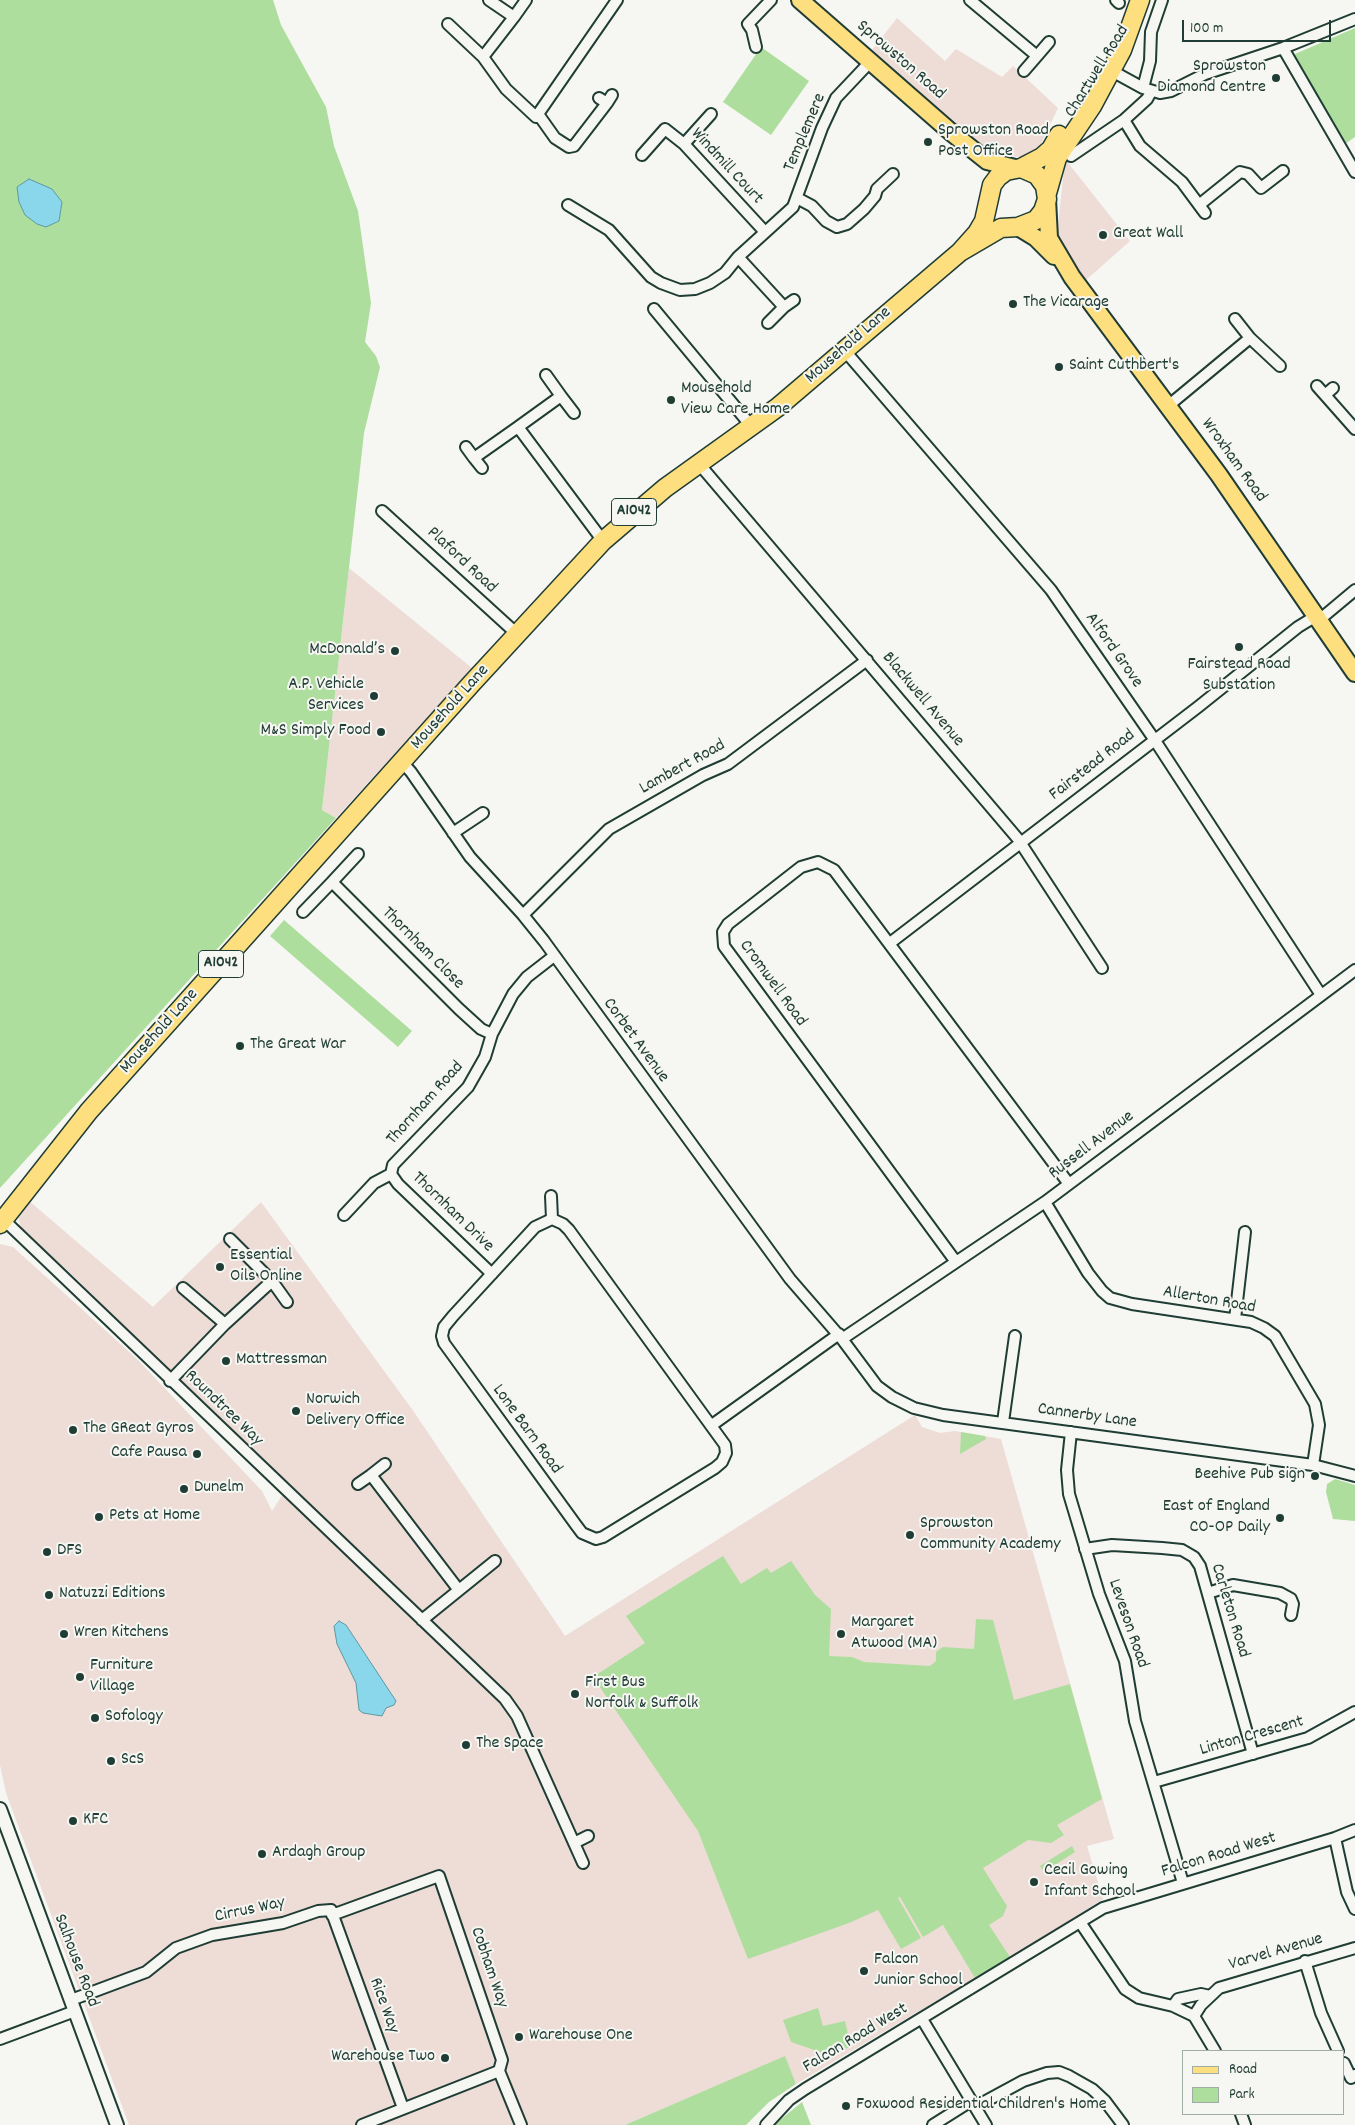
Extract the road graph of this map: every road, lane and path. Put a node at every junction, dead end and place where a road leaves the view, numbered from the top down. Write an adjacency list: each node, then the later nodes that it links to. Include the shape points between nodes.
1 (490, 0): 9 (street)
2 (526, 0): 9 (street)
3 (617, 0): 22 (street)
4 (771, 0): 13 (street, via 748,24)
5 (800, 0): 17 (main road, Sprowston Road)
6 (970, 0): 15 (street)
7 (1162, 0): 20 (street, via 1151,32)
8 (1136, 8): 19 (highway, Chartwell Road, via 1130,34); 29 (highway, Chartwell Road, via 1051,148 1042,157)
9 (514, 17): 16 (street)
10 (1355, 19): 14 (street)
11 (448, 24): 16 (street)
12 (1049, 42): 15 (street)
13 (756, 47)
14 (1283, 48): 20 (street, via 1205,74 1171,91); 31 (street)
15 (1037, 56): 18 (street)
16 (483, 57): 22 (street, via 506,89 536,117)
17 (870, 62): 25 (main road, Sprowston Road); 34 (street, Templemere, via 836,98)
18 (1024, 71)
19 (1112, 71): 20 (street); 33 (highway, Chartwell Road, via 1057,158)
20 (1147, 90): 24 (street, via 1147,99)
21 (606, 99): 22 (street, via 578,143 569,147 555,138)
22 (538, 114)
23 (711, 114): 26 (street)
24 (1124, 120): 28 (street); 30 (street, via 1140,146 1182,182 1202,209 1240,172 1248,174 1261,188)
25 (952, 133): 29 (main road, Sprowston Road, via 987,161); 35 (main road, Sprowston Road, via 982,166)
26 (684, 144): 27 (street, Windmill Court, via 666,129); 38 (street, Windmill Court)
27 (642, 155)
28 (1071, 156)
29 (1018, 168): 33 (highway, via 1038,175); 35 (highway, Mousehold Lane, via 998,177 992,185)
30 (1283, 171)
31 (1355, 172)
32 (893, 174): 34 (street, Templemere, via 877,188 875,196 864,209 846,224 837,226 826,221 812,206)
33 (1047, 196): 37 (highway, Mousehold Lane, via 1043,211 1036,220); 41 (main road, Wroxham Road, via 1049,238)
34 (797, 198): 38 (street, Templemere, via 785,216)
35 (990, 198): 37 (highway, via 997,216); 39 (highway, Mousehold Lane / A1042, via 984,221)
36 (568, 205): 40 (street, Templemere, via 610,230 651,277 671,287 695,289 710,283 725,273)
37 (1015, 226): 39 (highway, Mousehold Lane / A1042, via 988,234); 41 (main road, Wroxham Road, via 1036,238)
38 (765, 232): 40 (street, Templemere)
39 (960, 252): 48 (highway, Mousehold Lane / A1042)
40 (738, 257): 43 (street)
41 (1072, 277): 55 (main road, Wroxham Road)
42 (794, 300): 43 (street)
43 (784, 307): 46 (street)
44 (654, 309): 58 (street)
45 (1235, 319): 47 (street)
46 (768, 323)
47 (1250, 338): 49 (street); 55 (street)
48 (844, 351): 58 (highway, Mousehold Lane / A1042); 71 (street, Alford Grove, via 1050,590)
49 (1280, 366)
50 (546, 375): 54 (street)
51 (1317, 386): 53 (street)
52 (1333, 388): 53 (street)
53 (1325, 395): 59 (street)
54 (561, 396): 56 (street); 57 (street)
55 (1168, 406): 67 (main road, Wroxham Road)
56 (574, 413)
57 (518, 427): 61 (street); 65 (street)
58 (752, 427): 62 (highway, Mousehold Lane / A1042)
59 (1355, 429)
60 (466, 447): 61 (street)
61 (474, 458): 63 (street)
62 (700, 465): 65 (highway, Mousehold Lane / A1042, via 657,495); 69 (street, Blackwell Avenue)
63 (482, 468)
64 (382, 511): 68 (street, Plaford Road)
65 (603, 541): 68 (highway, Mousehold Lane / A1042)
66 (1355, 590): 67 (street, Fairstead Road)
67 (1317, 619): 70 (main road, Wroxham Road); 71 (street, Fairstead Road, via 1298,627)
68 (517, 634): 72 (highway, Mousehold Lane / A1042)
69 (867, 660): 75 (street, Blackwell Avenue); 79 (street, Lambert Road, via 728,764 609,828)
70 (1355, 673)
71 (1154, 739): 75 (street, Fairstead Road); 84 (street, Alford Grove)
72 (402, 762): 74 (street, Corbet Avenue); 92 (highway, Mousehold Lane / A1042, via 89,1111)
73 (483, 812): 74 (street)
74 (453, 833): 79 (street, Corbet Avenue, via 470,858)
75 (1021, 842): 80 (street, Fairstead Road); 82 (street, Blackwell Avenue)
76 (358, 854): 77 (street)
77 (332, 882): 78 (street); 85 (street, Thornham Close, via 459,1009 481,1029)
78 (303, 912)
79 (524, 915): 81 (street, Corbet Avenue)
80 (890, 943): 87 (street, Cromwell Road); 95 (street, Cromwell Road, via 834,870 818,862 801,867 728,924 723,939 729,954)
81 (554, 956): 85 (street, Thornham Road, via 527,977 513,994); 103 (street, Corbet Avenue, via 790,1279)
82 (1102, 968)
83 (1355, 970): 84 (street, Russell Avenue)
84 (1321, 995): 87 (street, Russell Avenue)
85 (492, 1034): 86 (street, Thornham Road, via 485,1057 468,1087 393,1164)
86 (391, 1174): 90 (street, Thornham Road, via 374,1183); 96 (street, Thornham Drive)
87 (1069, 1184): 89 (street, Russell Avenue)
88 (552, 1196): 91 (street)
89 (1045, 1202): 95 (street, Russell Avenue); 100 (street, Allerton Road, via 1088,1273 1110,1298)
90 (344, 1215)
91 (552, 1219): 96 (street, Lone Barn Road, via 535,1226); 106 (street, Lone Barn Road, via 569,1230)
92 (2, 1222): 104 (street, Roundtree Way, via 138,1347)
93 (1245, 1232): 100 (street)
94 (230, 1239): 97 (street)
95 (956, 1262): 103 (street, Russell Avenue)
96 (492, 1274): 106 (street, Lone Barn Road, via 444,1327 444,1343 582,1533 603,1537 715,1468 731,1454)
97 (272, 1281): 99 (street); 101 (street)
98 (183, 1288): 101 (street)
99 (287, 1302)
100 (1235, 1320): 109 (street, Allerton Road, via 1251,1322 1275,1336 1315,1404 1319,1425)
101 (225, 1324): 104 (street)
102 (1015, 1336): 105 (street)
103 (840, 1337): 105 (street, Cannerby Lane, via 877,1386 897,1400 943,1415); 106 (street)
104 (170, 1381): 118 (street, Roundtree Way)
105 (1003, 1422): 107 (street, Cannerby Lane)
106 (712, 1425)
107 (1072, 1432): 109 (street, Cannerby Lane); 113 (street, Leveson Road, via 1067,1485)
108 (385, 1464): 110 (street)
109 (1313, 1465): 111 (street, Cannerby Lane)
110 (371, 1475): 112 (street); 115 (street)
111 (1355, 1476)
112 (358, 1484)
113 (1085, 1549): 116 (street, Carleton Road, via 1112,1545 1182,1550 1194,1557 1200,1566); 121 (street, Leveson Road, via 1104,1611 1125,1662 1136,1721)
114 (495, 1561): 115 (street)
115 (458, 1589): 118 (street)
116 (1208, 1593): 117 (street, via 1233,1585 1280,1593 1294,1598); 120 (street, Carleton Road)
117 (1291, 1615)
118 (422, 1620): 126 (street, Roundtree Way, via 512,1707)
119 (1355, 1712): 120 (street, Linton Crescent, via 1308,1738)
120 (1253, 1754): 121 (street, Linton Crescent)
121 (1154, 1782): 129 (street, Leveson Road)
122 (0, 1808): 136 (street, Salhouse Road)
123 (1355, 1830): 125 (street, Falcon Road West)
124 (588, 1836): 126 (street)
125 (1335, 1838): 129 (street, Falcon Road West); 130 (street, via 1347,1892)
126 (574, 1842): 127 (street, Roundtree Way)
127 (583, 1863)
128 (439, 1876): 131 (street, Cirrus Way); 144 (street, Cobham Way, via 502,2060)
129 (1183, 1883): 132 (street, Falcon Road West, via 1104,1908)
130 (1355, 1909)
131 (332, 1915): 136 (street, Cirrus Way, via 331,1910 318,1911 283,1923 212,1935 176,1948 146,1972); 147 (street, Rice Way)
132 (1080, 1922): 137 (street, via 1124,1989 1139,1998); 139 (street, Falcon Road West)
133 (1355, 1948): 134 (street, Varvel Avenue)
134 (1305, 1962): 135 (street, Varvel Avenue, via 1232,1982); 142 (street, via 1321,2013)
135 (1210, 1996): 137 (street, Varvel Avenue, via 1201,1994 1178,1999); 138 (street, Varvel Avenue)
136 (73, 2005): 140 (street); 148 (street, Salhouse Road)
137 (1173, 2006): 138 (street)
138 (1194, 2016): 141 (street)
139 (922, 2019): 146 (street); 151 (street, Falcon Road West, via 805,2089 789,2100)
140 (0, 2039)
141 (1214, 2050)
142 (1338, 2050)
143 (1345, 2066): 145 (street)
144 (499, 2071): 147 (street); 150 (street, Cobham Way)
145 (1350, 2078)
146 (973, 2104): 152 (street); 153 (street); 154 (street, via 1023,2081 1059,2072 1092,2090)
147 (403, 2108): 149 (street)
148 (117, 2125)
149 (362, 2125)
150 (521, 2125)
151 (766, 2125)
152 (933, 2125)
153 (986, 2125)
154 (1123, 2125)

